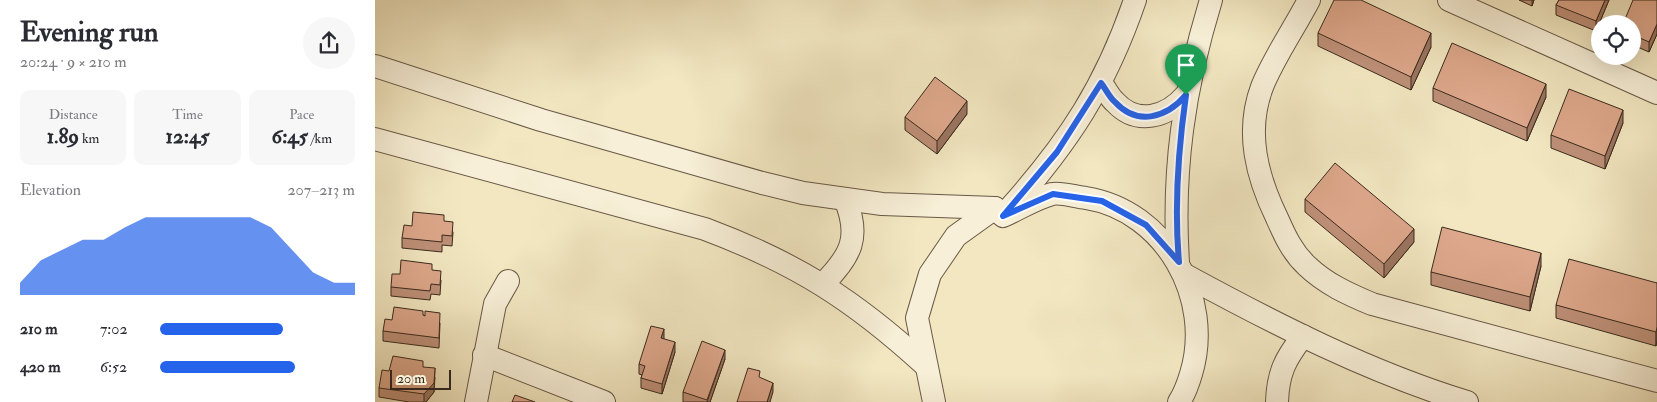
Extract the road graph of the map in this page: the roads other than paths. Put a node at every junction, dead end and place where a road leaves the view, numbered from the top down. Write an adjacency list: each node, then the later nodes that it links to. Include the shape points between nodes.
1 (1135, 0): 6 (street, via 1119,46)
2 (1211, 0): 8 (street)
3 (1309, 0): 18 (street, via 1262,87 1254,120 1256,161 1264,192 1289,246 1307,266 1335,288 1372,304)
4 (1449, 0): 7 (street)
5 (375, 66): 10 (street, via 541,120 721,172)
6 (1101, 83): 8 (street, via 1114,102 1127,112 1143,117 1160,116 1175,108); 11 (street, via 1057,152)
7 (1657, 93)
8 (1186, 95): 12 (street, via 1175,221)
9 (375, 139): 14 (street, via 705,230 777,259)
10 (845, 199): 11 (street); 14 (street, via 853,223 851,248 843,263)
11 (999, 212): 12 (street, via 1053,194 1102,201 1146,225); 17 (street, via 957,236 930,274 917,318)
12 (1182, 269): 15 (street); 22 (street, via 1197,314 1197,355)
13 (508, 281): 16 (street, via 495,304)
14 (823, 284): 17 (street, via 859,308)
15 (1303, 336): 23 (street, via 1287,357 1278,381); 24 (street)
16 (484, 355): 19 (street); 20 (street)
17 (925, 365): 21 (street)
18 (1657, 380)
19 (476, 402)
20 (604, 402)
21 (934, 402)
22 (1179, 402)
23 (1277, 402)
24 (1467, 402)

